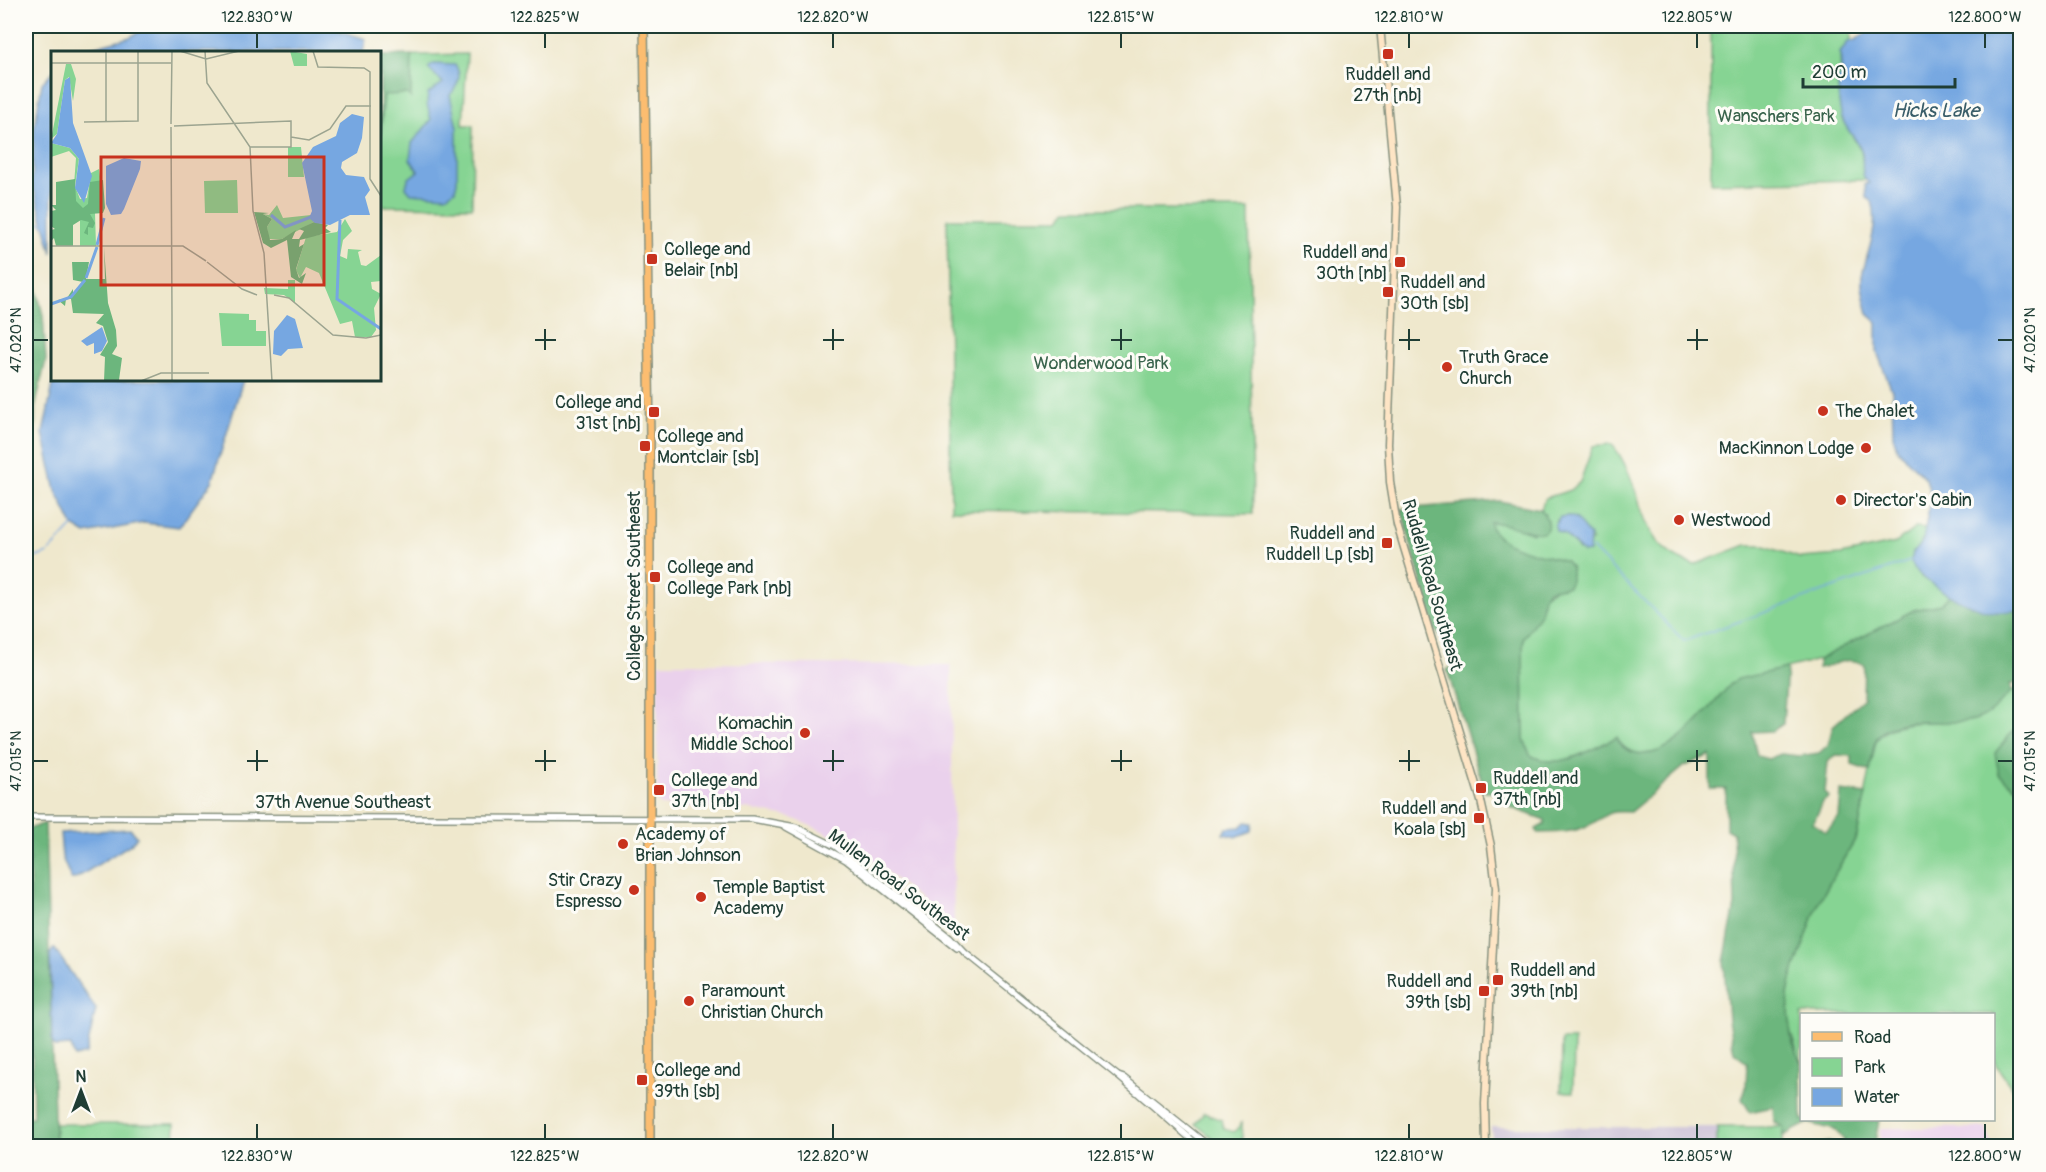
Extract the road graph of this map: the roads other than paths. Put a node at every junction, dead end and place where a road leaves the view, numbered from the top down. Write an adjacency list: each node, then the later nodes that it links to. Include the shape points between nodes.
1 (644, 26): 4 (main road, College Street Southeast, via 650,436)
2 (1380, 26): 9 (main road, Ruddell Road Southeast, via 1396,207 1388,444 1391,492 1397,525 1481,801 1495,875)
3 (26, 817): 4 (street, 37th Avenue Southeast)
4 (649, 817): 5 (street, Mullen Road Southeast, via 728,817 782,825 846,860); 6 (main road, College Street Southeast)
5 (1118, 1076): 7 (street, Mullen Road Southeast); 8 (street, Mullen Road Southeast)
6 (650, 1146)
7 (1199, 1146)
8 (1209, 1146)
9 (1486, 1146)

